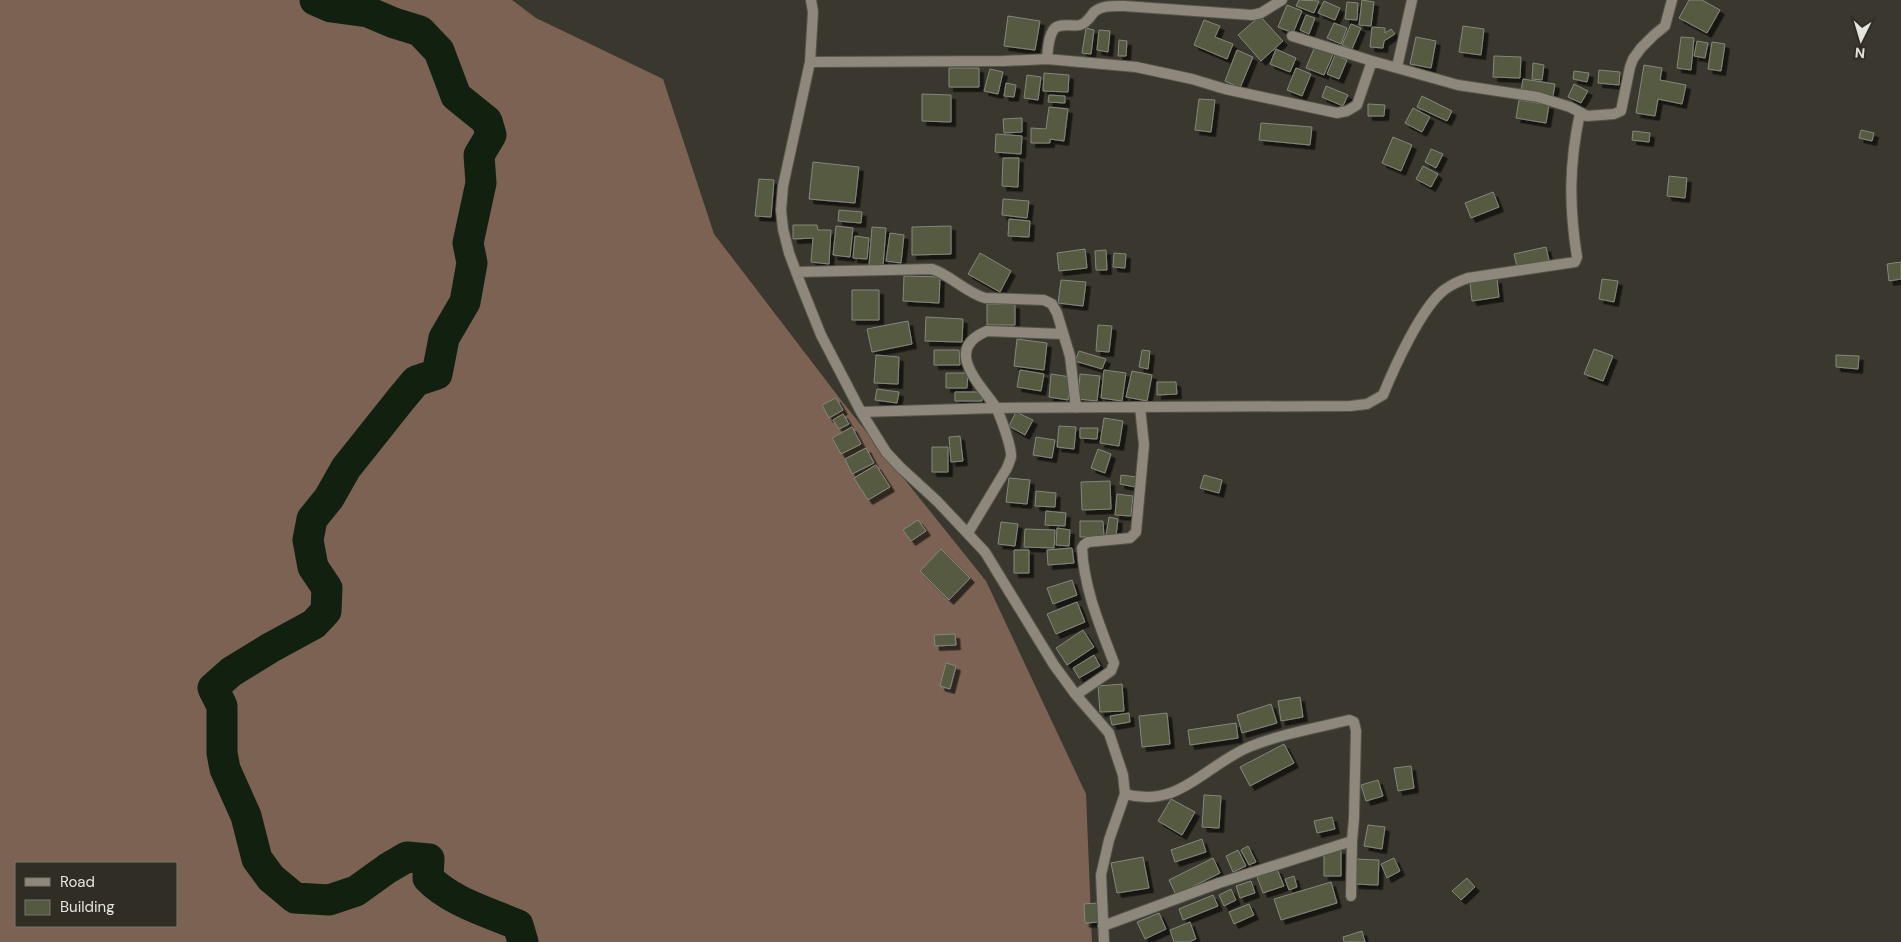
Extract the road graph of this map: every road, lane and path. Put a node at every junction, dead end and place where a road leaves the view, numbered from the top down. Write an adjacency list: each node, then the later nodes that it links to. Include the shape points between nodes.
1 (811, 0): 9 (street)
2 (1282, 0): 5 (street, via 1252,15)
3 (1412, 0): 10 (street)
4 (1672, 0): 11 (street, via 1666,26 1633,59 1621,111 1593,116)
5 (1103, 4): 7 (street, via 1084,23 1055,28)
6 (1292, 36): 8 (street)
7 (1047, 59): 8 (street, via 1136,67 1337,113 1357,105); 9 (street)
8 (1372, 61): 10 (street)
9 (810, 62): 12 (street, via 783,186 781,210 783,230)
10 (1397, 67): 11 (street, via 1458,85 1538,97)
11 (1580, 113): 14 (street, via 1572,168 1571,217 1575,262 1468,278 1444,290 1428,307 1383,395 1367,404 1350,406)
12 (796, 272): 13 (street, via 932,269 985,298 1044,300 1052,304); 17 (street, via 821,335)
13 (1063, 334): 15 (street, via 987,331 972,341 966,363); 16 (street, via 1070,356)
14 (1140, 407): 16 (street); 19 (street, via 1144,445 1136,532 1130,538 1088,542 1082,548 1089,595 1114,663 1113,668)
15 (996, 408): 16 (street); 17 (street); 18 (street, via 1011,458)
16 (1076, 408)
17 (861, 412): 18 (street, via 886,452)
18 (968, 533): 19 (street, via 985,552)
19 (1076, 695): 20 (street, via 1109,733 1123,775)
20 (1125, 794): 21 (street, via 1141,799 1158,798 1174,792 1248,748 1350,720 1356,730); 23 (street, via 1101,876)
21 (1352, 841): 22 (street); 23 (street, via 1220,883)
22 (1351, 896)
23 (1103, 926): 24 (street)
24 (1104, 942)

